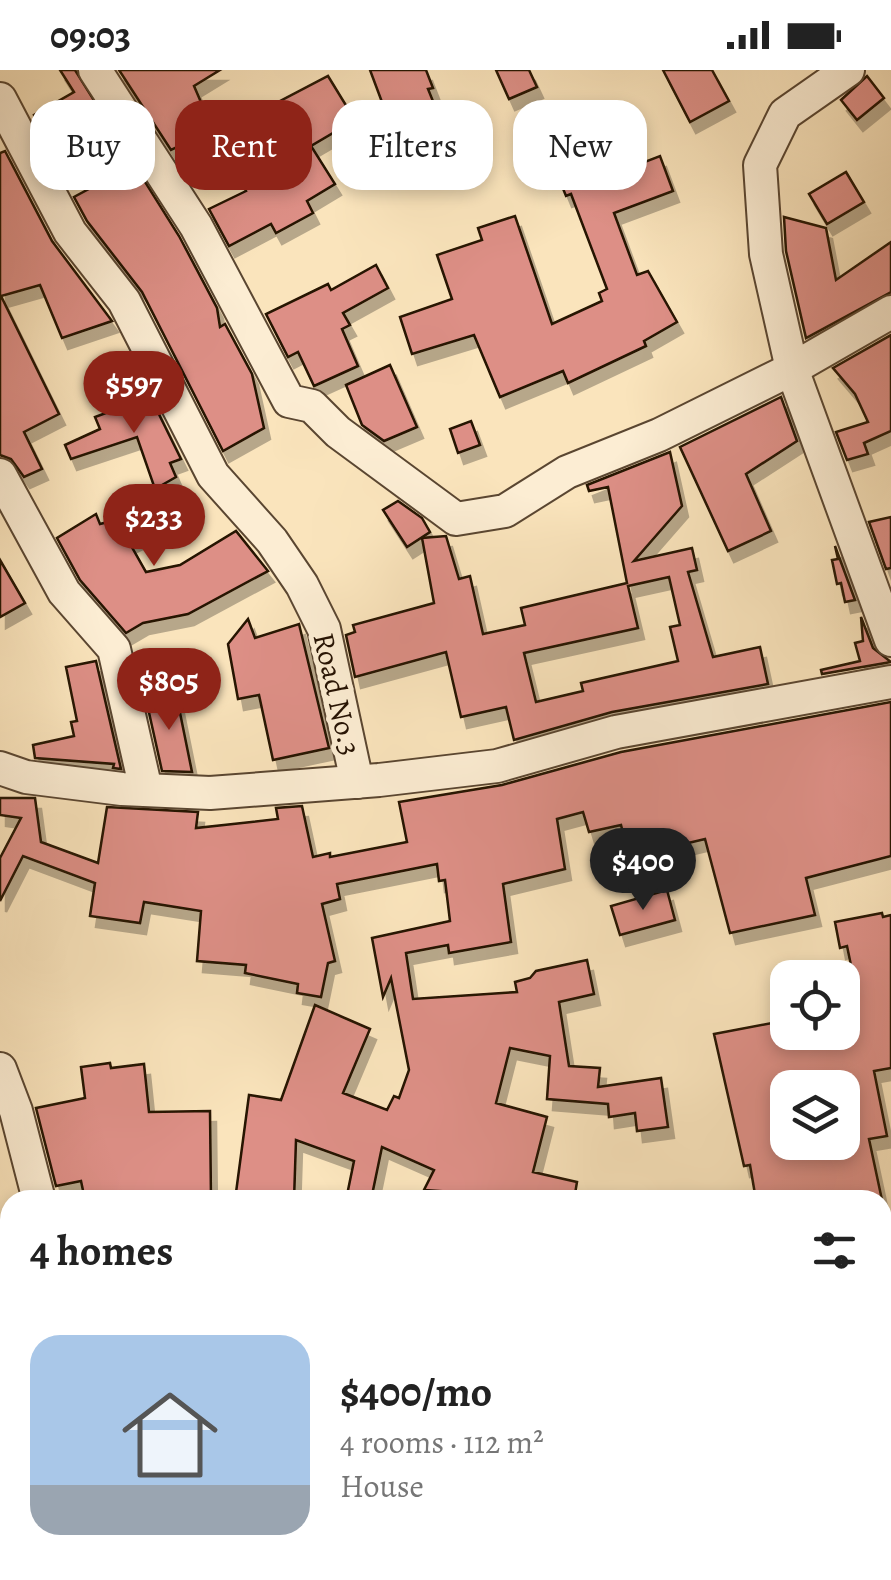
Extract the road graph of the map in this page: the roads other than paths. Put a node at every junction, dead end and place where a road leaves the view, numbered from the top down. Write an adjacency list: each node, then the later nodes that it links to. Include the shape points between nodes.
1 (95, 70): 5 (street, via 196,226 289,401 312,406 456,520 505,512 567,472 659,435)
2 (848, 70): 5 (street, via 785,114 760,165 766,254)
3 (0, 99): 10 (street, Road No.3, via 70,232 124,301 214,475 302,585 324,628)
4 (891, 312): 5 (street)
5 (792, 368): 7 (street)
6 (0, 474): 11 (street, via 64,592 114,650)
7 (891, 640)
8 (891, 682): 10 (street, via 616,732 496,766)
9 (0, 768): 11 (street, via 26,777)
10 (357, 782): 11 (street, via 210,793)
11 (146, 790)
12 (0, 1069): 13 (street)
13 (36, 1190)

